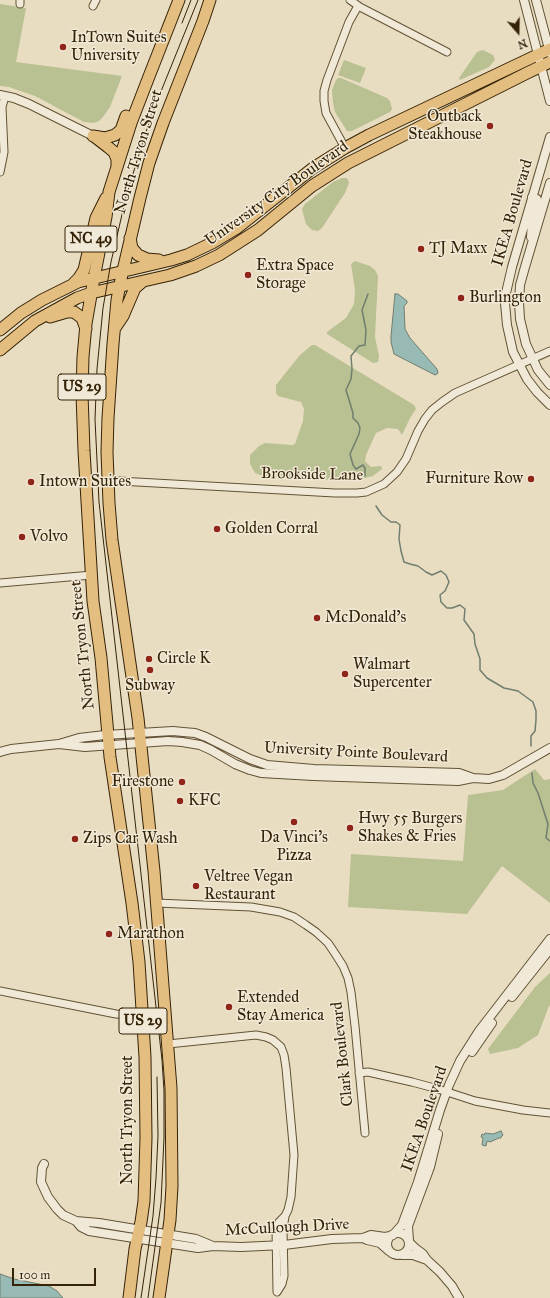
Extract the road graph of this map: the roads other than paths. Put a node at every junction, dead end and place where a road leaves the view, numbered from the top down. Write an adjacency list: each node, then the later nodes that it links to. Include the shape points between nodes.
1 (179, 0): 11 (main road, North Tryon Street)
2 (210, 0): 22 (main road, North Tryon Street, via 149,163)
3 (350, 0): 6 (street)
4 (524, 0): 9 (street)
5 (536, 0): 7 (street)
6 (358, 6): 8 (street); 16 (street, via 326,80 324,91 326,114)
7 (550, 51): 9 (main road, University City Boulevard)
8 (447, 52)
9 (538, 54): 10 (street); 16 (main road, University City Boulevard)
10 (545, 64): 13 (street); 27 (main road, University City Boulevard, via 353,159 312,186 252,234 219,255 183,271)
11 (148, 79): 14 (main road, via 128,110 119,133 105,138); 17 (main road, North Tryon Street)
12 (3, 95): 14 (street, via 29,104); 18 (street, via 4,152)
13 (550, 101)
14 (93, 136): 17 (main road, via 114,152)
15 (550, 137): 21 (street, IKEA Boulevard)
16 (345, 148): 24 (main road, University City Boulevard, via 314,168 226,235 198,250)
17 (117, 167): 20 (main road, North Tryon Street)
18 (0, 172)
19 (550, 183): 23 (street, IKEA Boulevard)
20 (109, 192): 26 (main road, North Tryon Street); 28 (main road, NC 49, via 96,218 84,270 78,281)
21 (532, 197): 23 (street, via 536,198 537,202 532,221); 38 (street, IKEA Boulevard, via 506,293 508,332)
22 (130, 237): 24 (main road, via 132,248 142,257); 25 (main road, North Tryon Street)
23 (531, 246): 37 (street, IKEA Boulevard, via 520,285 519,308 524,341)
24 (171, 260): 25 (main road, University City Boulevard)
25 (123, 271): 26 (main road, University City Boulevard); 29 (main road, North Tryon Street)
26 (94, 278): 28 (main road, University City Boulevard / NC 49); 30 (main road, North Tryon Street)
27 (143, 282): 29 (main road, University City Boulevard); 34 (main road, via 135,288)
28 (72, 284): 32 (main road, University City Boulevard / NC 49, via 29,308)
29 (119, 286): 30 (main road, University City Boulevard); 34 (main road, North Tryon Street)
30 (91, 293): 31 (main road, University City Boulevard, via 67,303); 33 (main road, North Tryon Street / US 29)
31 (29, 325): 33 (main road, via 73,311 82,318); 35 (main road, University City Boulevard)
32 (0, 330)
33 (86, 330): 43 (main road, North Tryon Street / US 29, via 82,401)
34 (114, 334): 42 (main road, North Tryon Street / US 29, via 108,418)
35 (0, 350)
36 (550, 351): 37 (street, Brookside Lane)
37 (533, 359): 38 (street, Brookside Lane); 39 (street, IKEA Boulevard)
38 (519, 365): 40 (street, via 526,368); 41 (street, IKEA Boulevard, via 532,386); 42 (street, Brookside Lane, via 455,393 432,410 397,472 384,484 366,492)
39 (550, 385)
40 (550, 398)
41 (550, 405)
42 (108, 482): 45 (main road, North Tryon Street / US 29, via 112,540)
43 (92, 575): 44 (street); 46 (main road, North Tryon Street / US 29)
44 (0, 583)
45 (139, 739): 46 (street, University Pointe Boulevard, via 123,735); 46 (street, University Pointe Boulevard, via 124,745); 47 (street, University Pointe Boulevard, via 195,744 235,764 261,773 458,781 473,778 489,779 503,775); 49 (main road, North Tryon Street / US 29)
46 (108, 740): 48 (street, via 79,738 59,744); 53 (main road, North Tryon Street / US 29, via 140,962)
47 (550, 748)
48 (0, 752)
49 (156, 903): 54 (main road, North Tryon Street / US 29); 55 (street, Clark Boulevard, via 268,909 294,917 316,932 333,950 348,978)
50 (550, 939): 51 (street, IKEA Boulevard)
51 (546, 951): 56 (street, IKEA Boulevard, via 480,1040)
52 (0, 991): 53 (street, via 124,1015)
53 (143, 1014): 60 (main road, North Tryon Street / US 29, via 146,1151 144,1201)
54 (168, 1044): 63 (main road, North Tryon Street / US 29, via 173,1158); 65 (street, via 256,1036 273,1040 281,1047 286,1068 294,1155 290,1204)
55 (360, 1073): 56 (street, via 368,1072); 58 (street, Clark Boulevard)
56 (449, 1092): 57 (street, via 475,1101); 61 (street, IKEA Boulevard, via 438,1114 402,1225); 64 (street, IKEA Boulevard, via 430,1167 408,1226)
57 (550, 1113)
58 (364, 1133)
59 (44, 1164): 60 (street, via 41,1182 48,1197 63,1215 76,1221 91,1222)
60 (138, 1234): 63 (street, McCullough Drive, via 153,1240); 63 (street, McCullough Drive, via 154,1232); 70 (main road, North Tryon Street / US 29)
61 (392, 1236): 62 (street, McCullough Drive, via 371,1235); 64 (street, McCullough Drive, via 403,1234); 66 (street, via 387,1242)
62 (363, 1238): 65 (street, McCullough Drive); 66 (street, McCullough Drive, via 380,1243)
63 (167, 1239): 65 (street, McCullough Drive, via 196,1239 213,1246); 71 (main road, North Tryon Street / US 29)
64 (409, 1241): 67 (street, via 408,1251); 68 (street, McCullough Drive)
65 (279, 1245): 69 (street, via 284,1276)
66 (389, 1251): 67 (street, McCullough Drive)
67 (401, 1255): 68 (street, McCullough Drive)
68 (426, 1260): 72 (street, McCullough Drive, via 443,1275)
69 (275, 1295)
70 (129, 1298)
71 (159, 1298)
72 (459, 1298)

